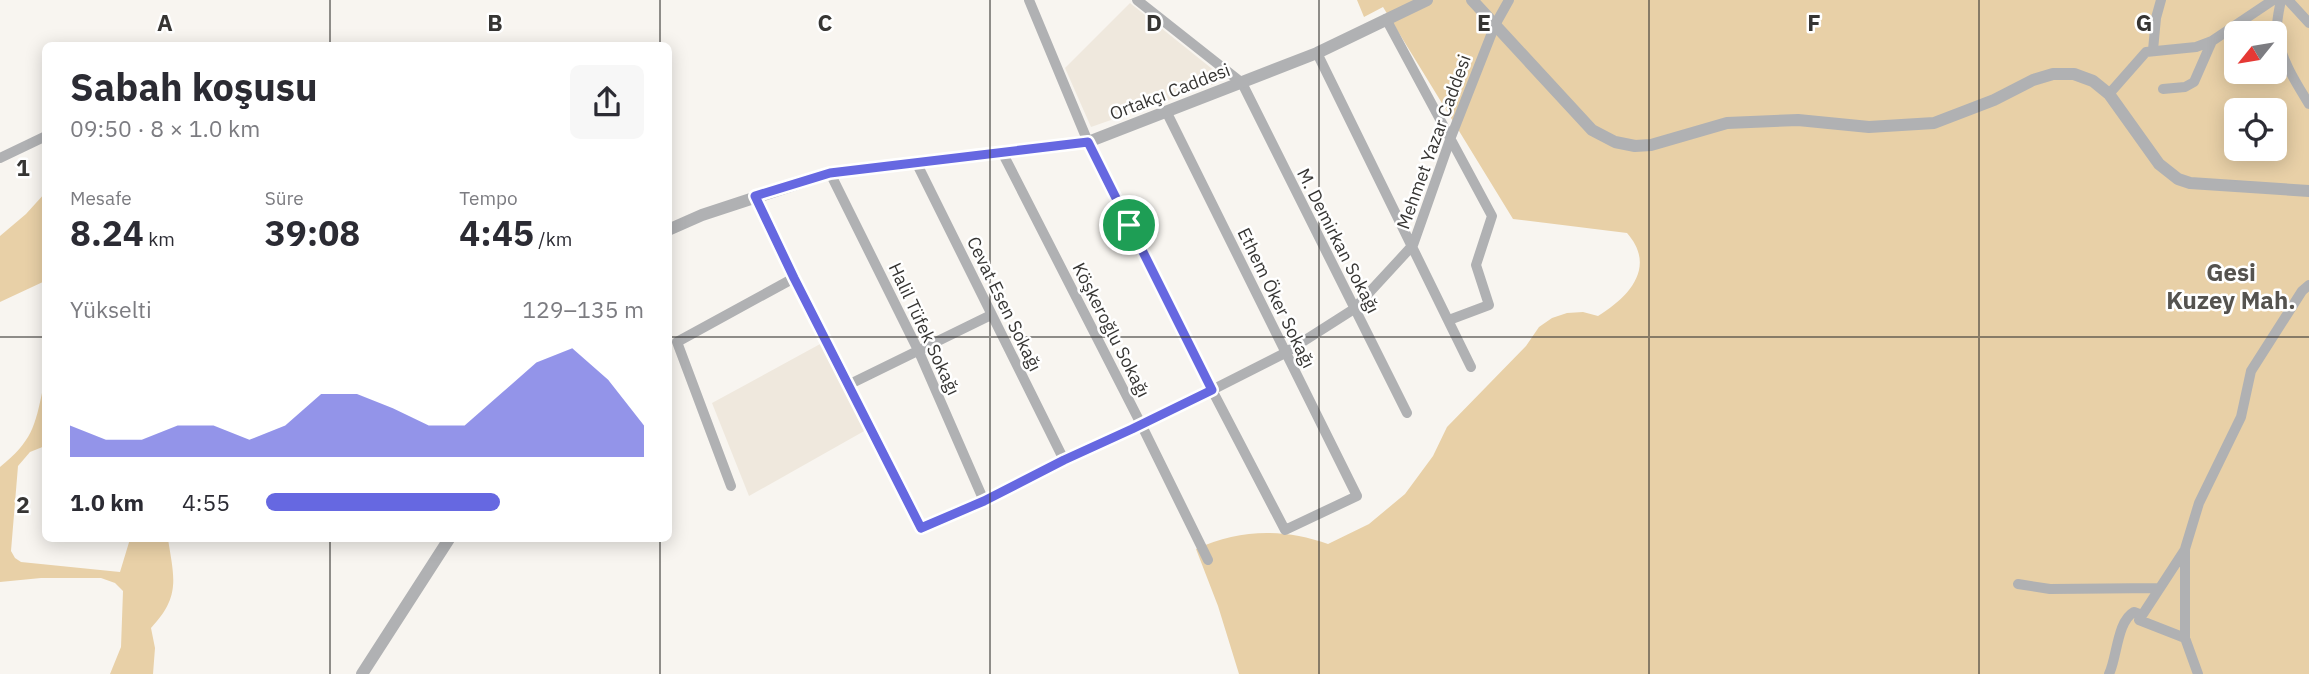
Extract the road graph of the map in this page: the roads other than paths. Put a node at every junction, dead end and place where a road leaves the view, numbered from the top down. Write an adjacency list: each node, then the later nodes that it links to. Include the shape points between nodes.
1 (1029, 0): 24 (street)
2 (1137, 0): 17 (street)
3 (1427, 0): 11 (street, Ortakçı Caddesi)
4 (1472, 0): 13 (street)
5 (1481, 0): 13 (street)
6 (1509, 0): 13 (street, Mehmet Yazar Caddesi)
7 (2161, 0): 15 (street)
8 (2273, 0): 14 (street)
9 (2281, 0): 20 (street, via 2278,40)
10 (2288, 0): 12 (street)
11 (1386, 19): 16 (street, Ortakçı Caddesi); 22 (street)
12 (2309, 23)
13 (1495, 25): 19 (street, via 1592,130 1635,146 1727,123 1798,120 1869,127 1934,122 2053,74 2074,74 2094,81); 22 (street, Mehmet Yazar Caddesi)
14 (2212, 41): 15 (street, via 2196,47); 18 (street, via 2194,82)
15 (2153, 50): 19 (street, via 2141,57)
16 (1317, 53): 17 (street, Ortakçı Caddesi); 34 (street)
17 (1242, 83): 21 (street, Ortakçı Caddesi); 37 (street, M. Demirkan Sokağı)
18 (2163, 89)
19 (2109, 94): 29 (street, via 2159,164 2178,179)
20 (2309, 104)
21 (1167, 113): 24 (street, Ortakçı Caddesi); 41 (street, Ethem Öker Sokağı)
22 (1451, 137): 34 (street, Mehmet Yazar Caddesi); 39 (street, via 1492,216 1476,265 1489,305)
23 (42, 138): 26 (street)
24 (1088, 142): 25 (street, Ortakçı Caddesi); 44 (street)
25 (1003, 153): 27 (street, Ortakçı Caddesi); 46 (street, Köşkeroğlu Sokağı)
26 (0, 158)
27 (916, 162): 28 (street, Ortakçı Caddesi); 38 (street, Cevat Esen Sokağı)
28 (830, 173): 31 (street, Ortakçı Caddesi); 40 (street, Halil Tüfek Sokağı)
29 (2293, 191): 30 (street); 32 (street)
30 (2309, 191)
31 (755, 196): 33 (street, Ortakçı Caddesi); 35 (street)
32 (2309, 197)
33 (672, 228)
34 (1413, 245): 37 (street, Mehmet Yazar Caddesi); 39 (street)
35 (794, 278): 43 (street); 48 (street, via 677,342)
36 (2309, 285): 51 (street, via 2251,370 2241,417 2199,503)
37 (1354, 309): 41 (street, Mehmet Yazar Caddesi); 45 (street, M. Demirkan Sokağı)
38 (991, 315): 40 (street); 47 (street, Cevat Esen Sokağı)
39 (1449, 320): 42 (street)
40 (919, 352): 43 (street); 49 (street, Halil Tüfek Sokağı)
41 (1285, 352): 44 (street, Mehmet Yazar Caddesi); 44 (street, Ethem Öker Sokağı, via 1357,496 1285,530)
42 (1471, 367)
43 (848, 386): 49 (street, Mehmet Yazar Caddesi, via 921,528)
44 (1212, 390): 46 (street, Mehmet Yazar Caddesi)
45 (1407, 413)
46 (1141, 424): 47 (street, Mehmet Yazar Caddesi); 52 (street, Köşkeroğlu Sokağı)
47 (1064, 460): 49 (street, Mehmet Yazar Caddesi)
48 (731, 486)
49 (984, 501)
50 (447, 542): 57 (street)
51 (2185, 549): 54 (street); 56 (street)
52 (1208, 560)
53 (2018, 584): 54 (street, via 2050,589)
54 (2160, 588): 55 (street)
55 (2142, 615): 56 (street, via 2139,620); 58 (street, via 2129,615)
56 (2185, 638): 59 (street)
57 (362, 674)
58 (2109, 674)
59 (2198, 674)

